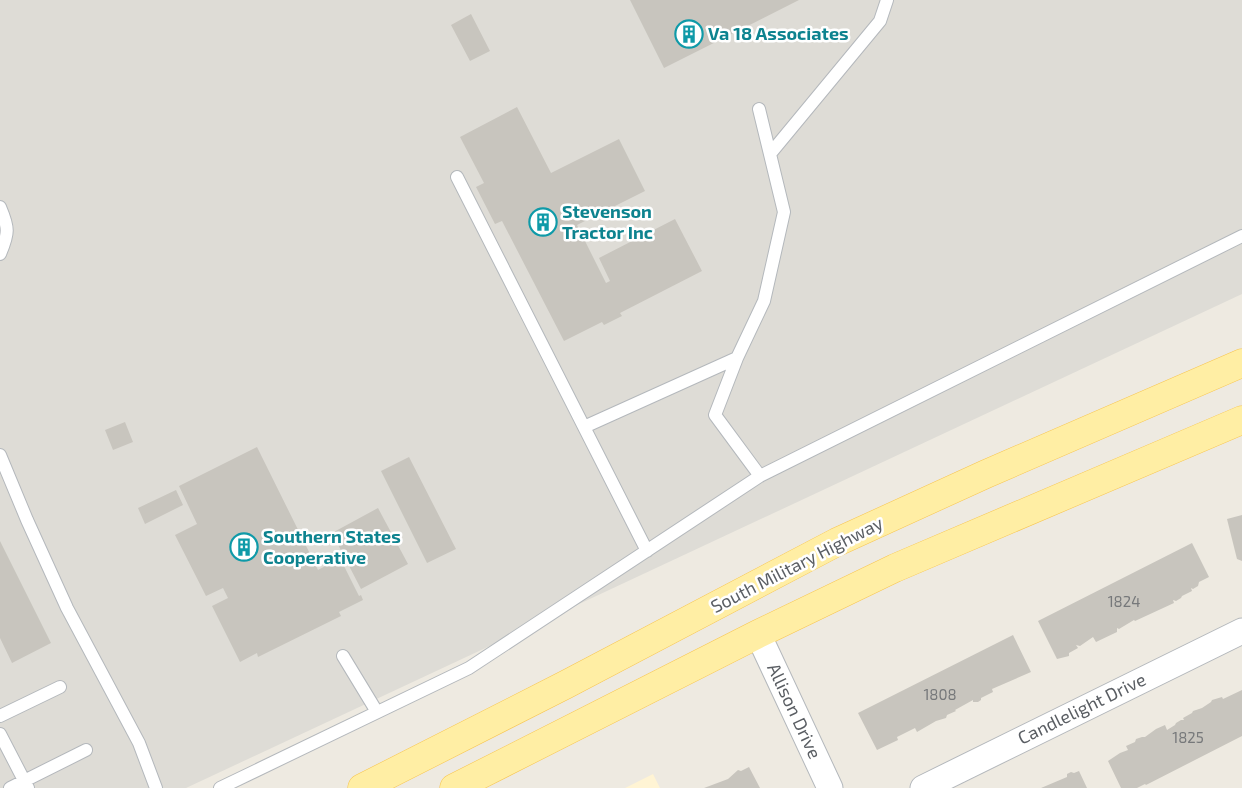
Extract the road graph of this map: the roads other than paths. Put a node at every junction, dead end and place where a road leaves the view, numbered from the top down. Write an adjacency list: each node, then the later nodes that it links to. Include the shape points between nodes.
1 (887, 0): 3 (lane, via 880,21)
2 (759, 109): 3 (lane)
3 (770, 154): 8 (lane, via 784,212 764,301)
4 (457, 177): 11 (lane)
5 (0, 207): 7 (lane, via 8,223)
6 (1242, 236): 13 (lane)
7 (0, 254)
8 (737, 358): 11 (lane); 13 (lane, via 715,415)
9 (1242, 363): 27 (main road, South Military Highway, via 837,542)
10 (1242, 420): 16 (main road, via 895,568)
11 (584, 427): 14 (lane)
12 (0, 455): 25 (lane, via 63,600 139,743)
13 (760, 476): 14 (lane)
14 (647, 551): 19 (lane, via 470,668)
15 (1242, 631): 30 (street, Candlelight Drive)
16 (758, 634): 28 (main road); 29 (street, Allison Drive)
17 (343, 656): 19 (lane)
18 (60, 687): 20 (lane)
19 (377, 712): 26 (lane)
20 (0, 716)
21 (0, 734): 23 (lane)
22 (86, 750): 23 (lane)
23 (26, 784): 24 (lane)
24 (10, 788)
25 (156, 788)
26 (220, 788)
27 (362, 788)
28 (454, 788)
29 (830, 788)
30 (923, 788)

